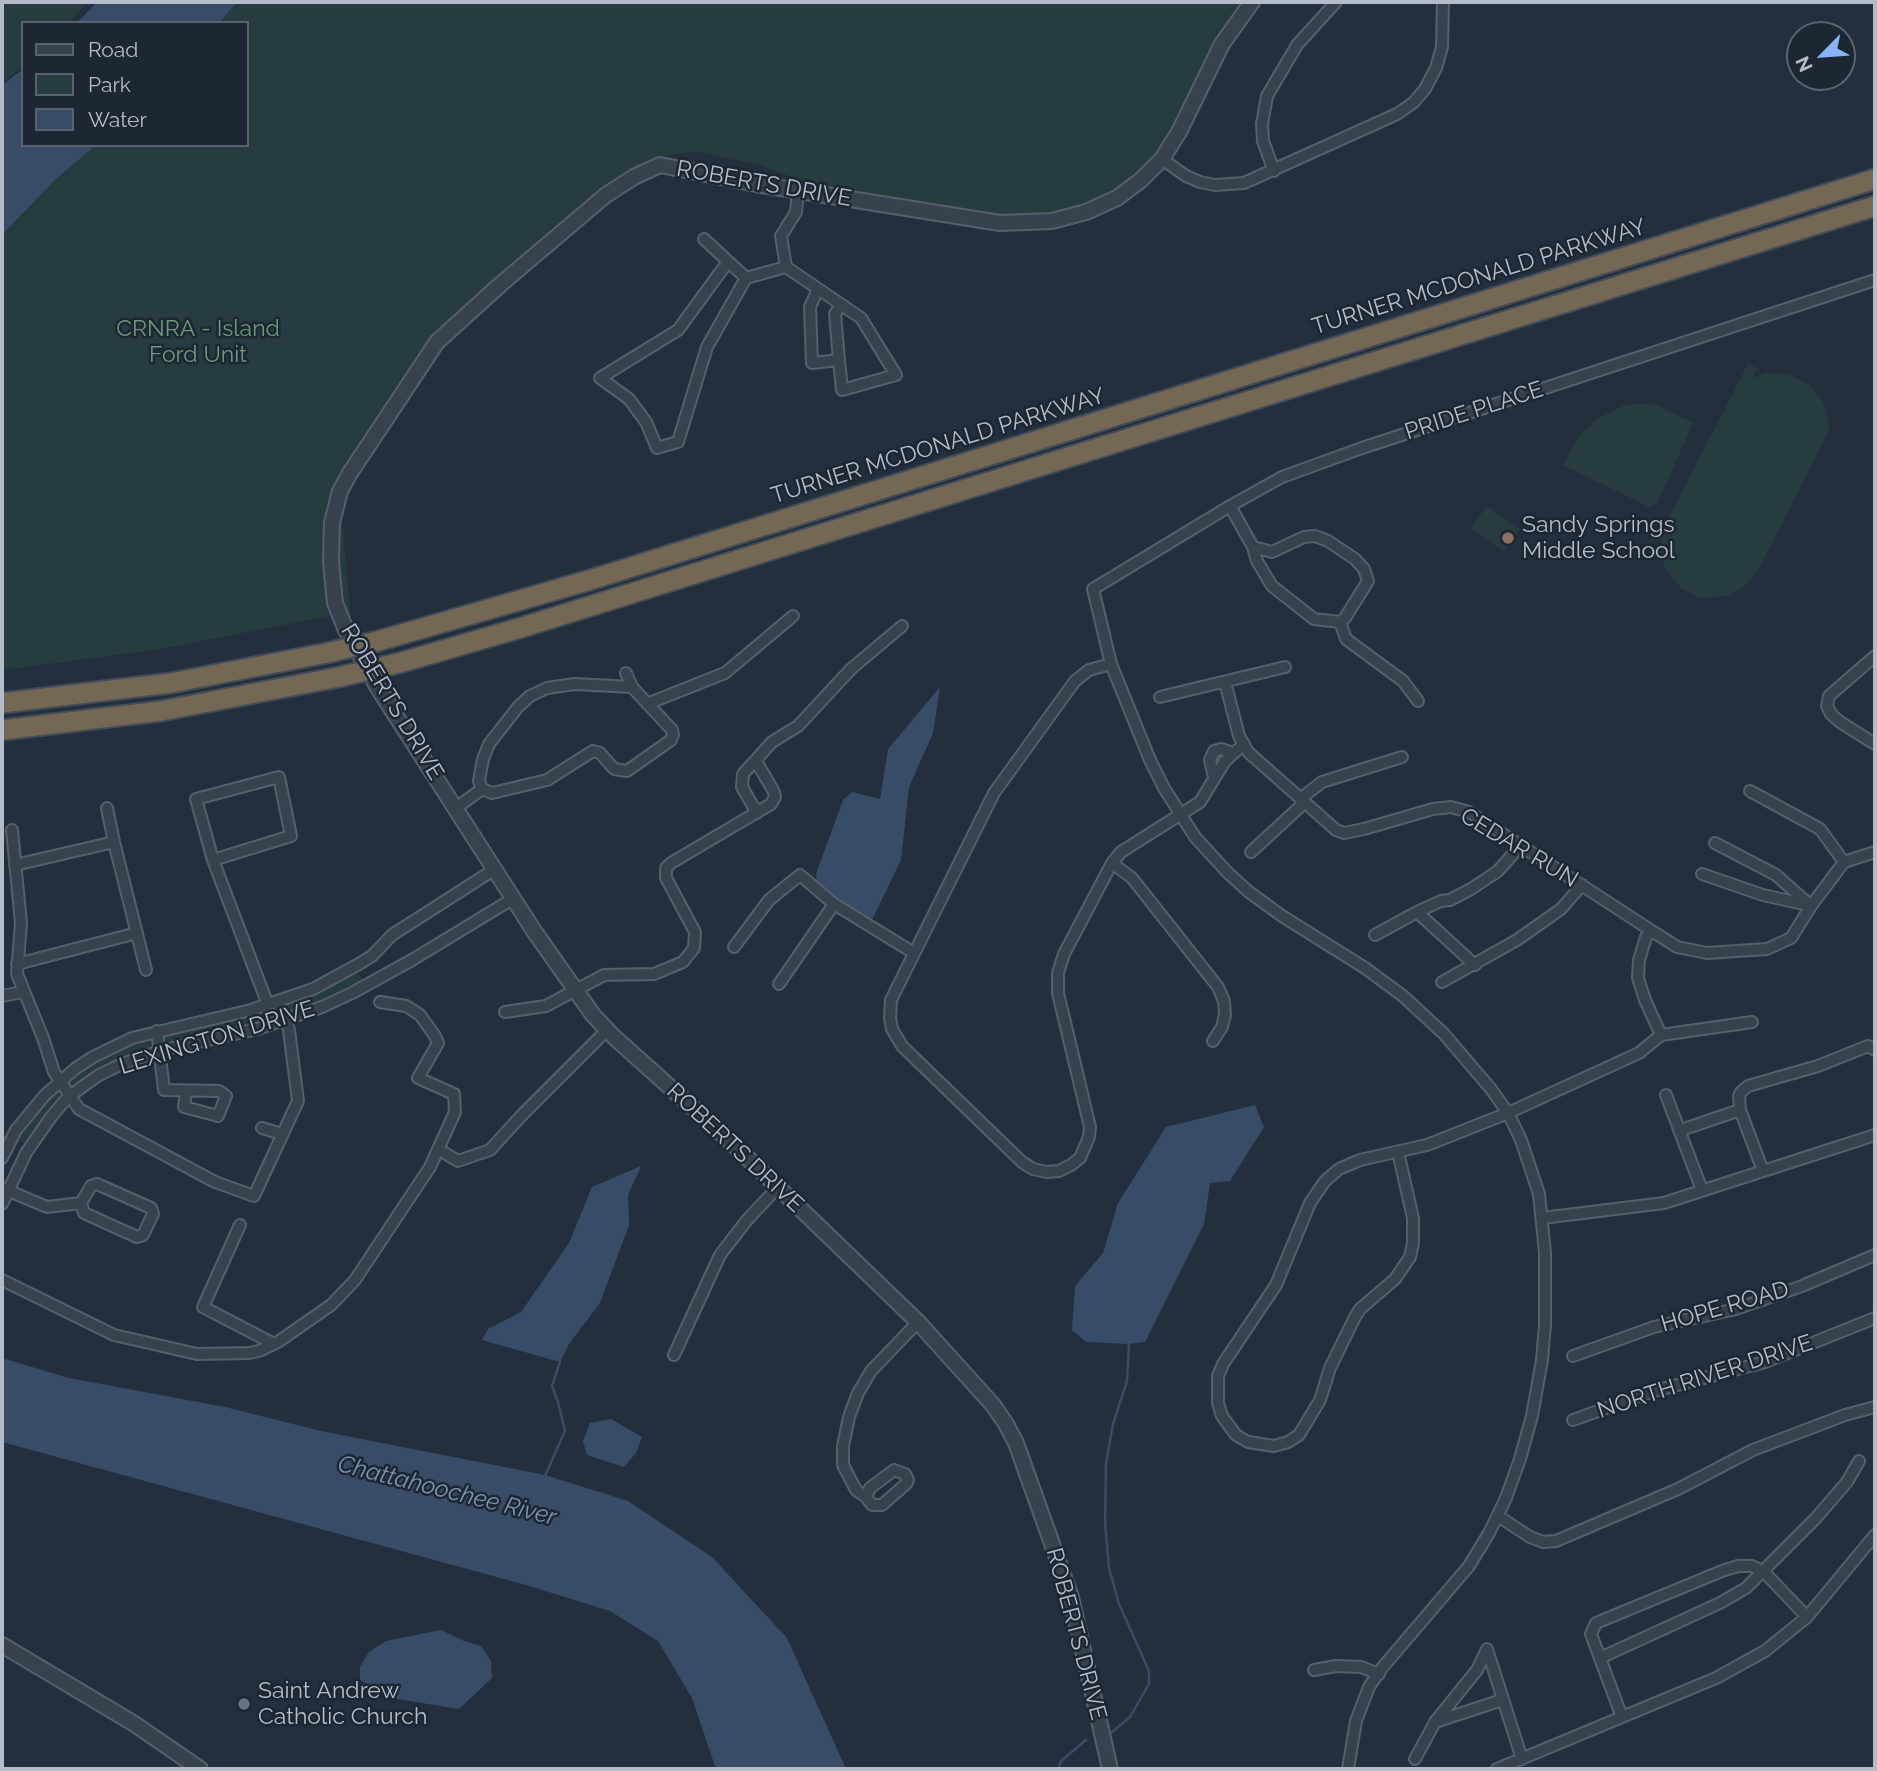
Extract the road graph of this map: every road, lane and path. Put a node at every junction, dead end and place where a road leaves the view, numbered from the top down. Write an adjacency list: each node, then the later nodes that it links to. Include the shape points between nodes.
1 (1252, 2): 4 (street, ROBERTS DRIVE, via 1222,44)
2 (1336, 2): 5 (street, via 1297,45 1267,96 1262,133)
3 (1443, 2): 5 (street, via 1436,68 1413,103)
4 (1162, 159): 5 (street, via 1186,176 1215,185 1244,183); 7 (street, ROBERTS DRIVE, via 1117,198 1086,212 1025,224)
5 (1275, 171)
6 (1875, 179): 30 (highway, TURNER MCDONALD PARKWAY, bridge, via 590,580 378,641 171,683)
7 (798, 191): 11 (street, via 796,212 781,236); 41 (street, ROBERTS DRIVE, via 660,165 606,195 437,342 340,491 331,523 335,603 378,688)
8 (1875, 206): 32 (highway, bridge, via 399,663 160,711)
9 (704, 239): 10 (street)
10 (727, 263): 12 (street); 12 (street, via 678,330 600,378 629,399 657,448 678,442 707,347)
11 (786, 267): 12 (street); 14 (street)
12 (746, 278)
13 (1875, 279): 17 (street, PRIDE PLACE, via 1362,448 1282,477)
14 (818, 289): 15 (street); 16 (street, via 810,307 812,363)
15 (841, 304): 16 (street, via 835,313); 16 (street, via 861,318 896,375 842,390)
16 (839, 360)
17 (1230, 506): 18 (street); 23 (street, PRIDE PLACE, via 1093,589)
18 (1253, 547): 20 (street, via 1272,586 1284,597 1314,619); 20 (street, via 1272,552 1315,536 1355,559 1368,581)
19 (793, 616): 31 (street, via 725,673)
20 (1340, 622): 29 (street, via 1346,639 1403,681)
21 (902, 626): 36 (street)
22 (1875, 656): 34 (street, via 1829,696 1827,706 1840,722)
23 (1111, 664): 43 (street, via 1150,760); 65 (street, via 1089,670 1075,681 994,793)
24 (1285, 667): 26 (street)
25 (626, 673): 27 (street)
26 (1225, 682): 28 (street); 33 (street, CEDAR RUN)
27 (632, 687): 31 (street); 37 (street, via 575,684 530,696 489,744 479,781)
28 (1160, 697)
29 (1418, 701)
30 (2, 703)
31 (647, 704): 37 (street, via 673,735 627,771 614,769 593,751 547,780 492,793)
32 (2, 730)
33 (1244, 744): 39 (street, CEDAR RUN); 43 (street, via 1233,753 1214,751 1210,760 1214,777 1200,802)
34 (1875, 744)
35 (1402, 757): 39 (street, via 1322,782)
36 (756, 761): 42 (street, via 741,782); 42 (street, via 775,797)
37 (482, 789): 41 (street)
38 (1750, 791): 51 (street, via 1820,829)
39 (1302, 801): 47 (street, CEDAR RUN, via 1344,833 1419,811 1451,807 1469,812); 48 (street)
40 (107, 808): 45 (street)
41 (456, 808): 54 (street, ROBERTS DRIVE)
42 (757, 813): 71 (street, via 666,868 666,878 695,932 694,948 683,962 654,974 604,975)
43 (1180, 816): 52 (street, via 1131,844); 90 (street, via 1211,856 1249,892 1403,996 1468,1060)
44 (12, 830): 53 (street)
45 (114, 842): 53 (street); 62 (street)
46 (1715, 844): 59 (street, via 1776,875)
47 (1521, 845): 56 (street, CEDAR RUN); 60 (street, via 1498,871 1471,889)
48 (1251, 852)
49 (1875, 852): 51 (street)
50 (213, 860): 50 (street, via 291,836 279,777 196,799); 75 (street)
51 (1844, 862): 59 (street, CEDAR RUN)
52 (1112, 863): 65 (street, via 1058,974 1058,993 1090,1127 1086,1148 1059,1171 1033,1169 1023,1162 902,1046 892,1029 890,1010 895,989); 82 (street, via 1132,878 1218,987 1225,1014)
53 (15, 864): 66 (street, via 21,937)
54 (495, 869): 57 (street, ROBERTS DRIVE); 75 (street, LEXINGTON DRIVE, via 392,935 355,967)
55 (1702, 874): 59 (street)
56 (1582, 885): 61 (street, CEDAR RUN); 67 (street, via 1561,909)
57 (514, 898): 71 (street, ROBERTS DRIVE); 77 (street, LEXINGTON DRIVE, via 352,993)
58 (834, 904): 64 (street, via 800,875 769,900); 65 (street); 70 (street)
59 (1811, 906): 61 (street, CEDAR RUN, via 1791,938 1767,949 1707,953 1677,947)
60 (1417, 912): 63 (street); 67 (street)
61 (1652, 931): 81 (street, via 1639,960 1638,978)
62 (137, 933): 66 (street); 68 (street)
63 (1375, 934)
64 (734, 947)
65 (914, 953)
66 (17, 964): 72 (street)
67 (1475, 965): 69 (street)
68 (146, 970)
69 (1442, 982)
70 (779, 984)
71 (575, 990): 76 (street, via 546,1006); 79 (street, ROBERTS DRIVE)
72 (22, 992): 73 (street); 85 (street)
73 (2, 996)
74 (380, 1002): 96 (street, via 406,1006 420,1015 438,1043 418,1078 454,1094 455,1112)
75 (273, 1003): 77 (street); 80 (street, LEXINGTON DRIVE)
76 (505, 1012)
77 (286, 1019): 84 (street, LEXINGTON DRIVE); 93 (street, via 298,1101)
78 (1752, 1022): 81 (street)
79 (607, 1030): 96 (street, via 490,1150 458,1161); 101 (street, ROBERTS DRIVE)
80 (157, 1031): 84 (street); 85 (street, LEXINGTON DRIVE, via 112,1047)
81 (1661, 1035): 90 (street, via 1639,1053)
82 (1213, 1041)
83 (1875, 1050): 89 (street, via 1868,1046 1748,1086 1739,1096)
84 (159, 1051): 86 (street, via 164,1090); 88 (street, LEXINGTON DRIVE, via 99,1075)
85 (60, 1081): 88 (street); 95 (street, LEXINGTON DRIVE)
86 (186, 1091)
87 (1666, 1096): 92 (street)
88 (68, 1097): 93 (street, via 79,1109 215,1182 254,1195); 98 (street, LEXINGTON DRIVE)
89 (1740, 1110): 92 (street); 100 (street)
90 (1508, 1113): 97 (street); 106 (street, via 1532,1169)
91 (262, 1128): 93 (street)
92 (1681, 1130): 103 (street)
93 (282, 1134)
94 (1875, 1135): 100 (street)
95 (5, 1143): 98 (street); 99 (street, LEXINGTON DRIVE)
96 (438, 1149): 112 (street, via 355,1280 331,1305)
97 (1398, 1152): 97 (street, via 1360,1160 1325,1181 1310,1203 1276,1285 1223,1364 1218,1403 1222,1416 1245,1441 1274,1446 1299,1435 1320,1400 1354,1317 1395,1279 1410,1256 1413,1218)
98 (26, 1153): 102 (street, LEXINGTON DRIVE)
99 (2, 1158)
100 (1763, 1171): 103 (street)
101 (778, 1186): 111 (street, ROBERTS DRIVE); 113 (street, via 720,1255)
102 (5, 1190): 104 (street, via 47,1207); 105 (street, LEXINGTON DRIVE)
103 (1702, 1191): 106 (street, via 1664,1203)
104 (81, 1203): 104 (street, via 97,1184 150,1208 153,1214 143,1235 137,1237 84,1213)
105 (2, 1204)
106 (1542, 1218): 119 (street, via 1546,1289 1542,1360 1520,1459)
107 (240, 1225): 112 (street, via 203,1307)
108 (1875, 1255): 114 (street, HOPE ROAD, via 1736,1309 1654,1327)
109 (2, 1280): 112 (street, via 114,1335 197,1353 249,1353)
110 (1875, 1318): 116 (street, NORTH RIVER DRIVE, via 1765,1362 1654,1391)
111 (918, 1322): 118 (street, via 871,1371 849,1417 844,1465 856,1490); 133 (street, ROBERTS DRIVE, via 993,1405 1016,1443 1071,1597)
112 (274, 1344)
113 (674, 1354)
114 (1573, 1356)
115 (1875, 1407): 119 (street, via 1753,1450 1678,1489 1556,1541 1530,1537)
116 (1573, 1420)
117 (1859, 1461): 121 (street, via 1847,1482)
118 (866, 1497)
119 (1498, 1516): 126 (street, via 1469,1566)
120 (1875, 1535): 122 (street)
121 (1764, 1572): 122 (street); 124 (street, via 1720,1602); 124 (street, via 1738,1566 1596,1623 1591,1633)
122 (1807, 1617): 128 (street, via 1743,1665)
123 (2, 1645): 132 (street, via 122,1716)
124 (1600, 1658): 128 (street)
125 (1314, 1670): 126 (street, via 1361,1667)
126 (1378, 1674): 134 (street, via 1359,1712)
127 (1503, 1700): 129 (street); 129 (street, via 1487,1649 1477,1670); 131 (street)
128 (1622, 1717): 131 (street)
129 (1435, 1722): 130 (street)
130 (1415, 1759)
131 (1522, 1759): 135 (street)
132 (200, 1769)
133 (1110, 1769)
134 (1348, 1769)
135 (1497, 1769)

